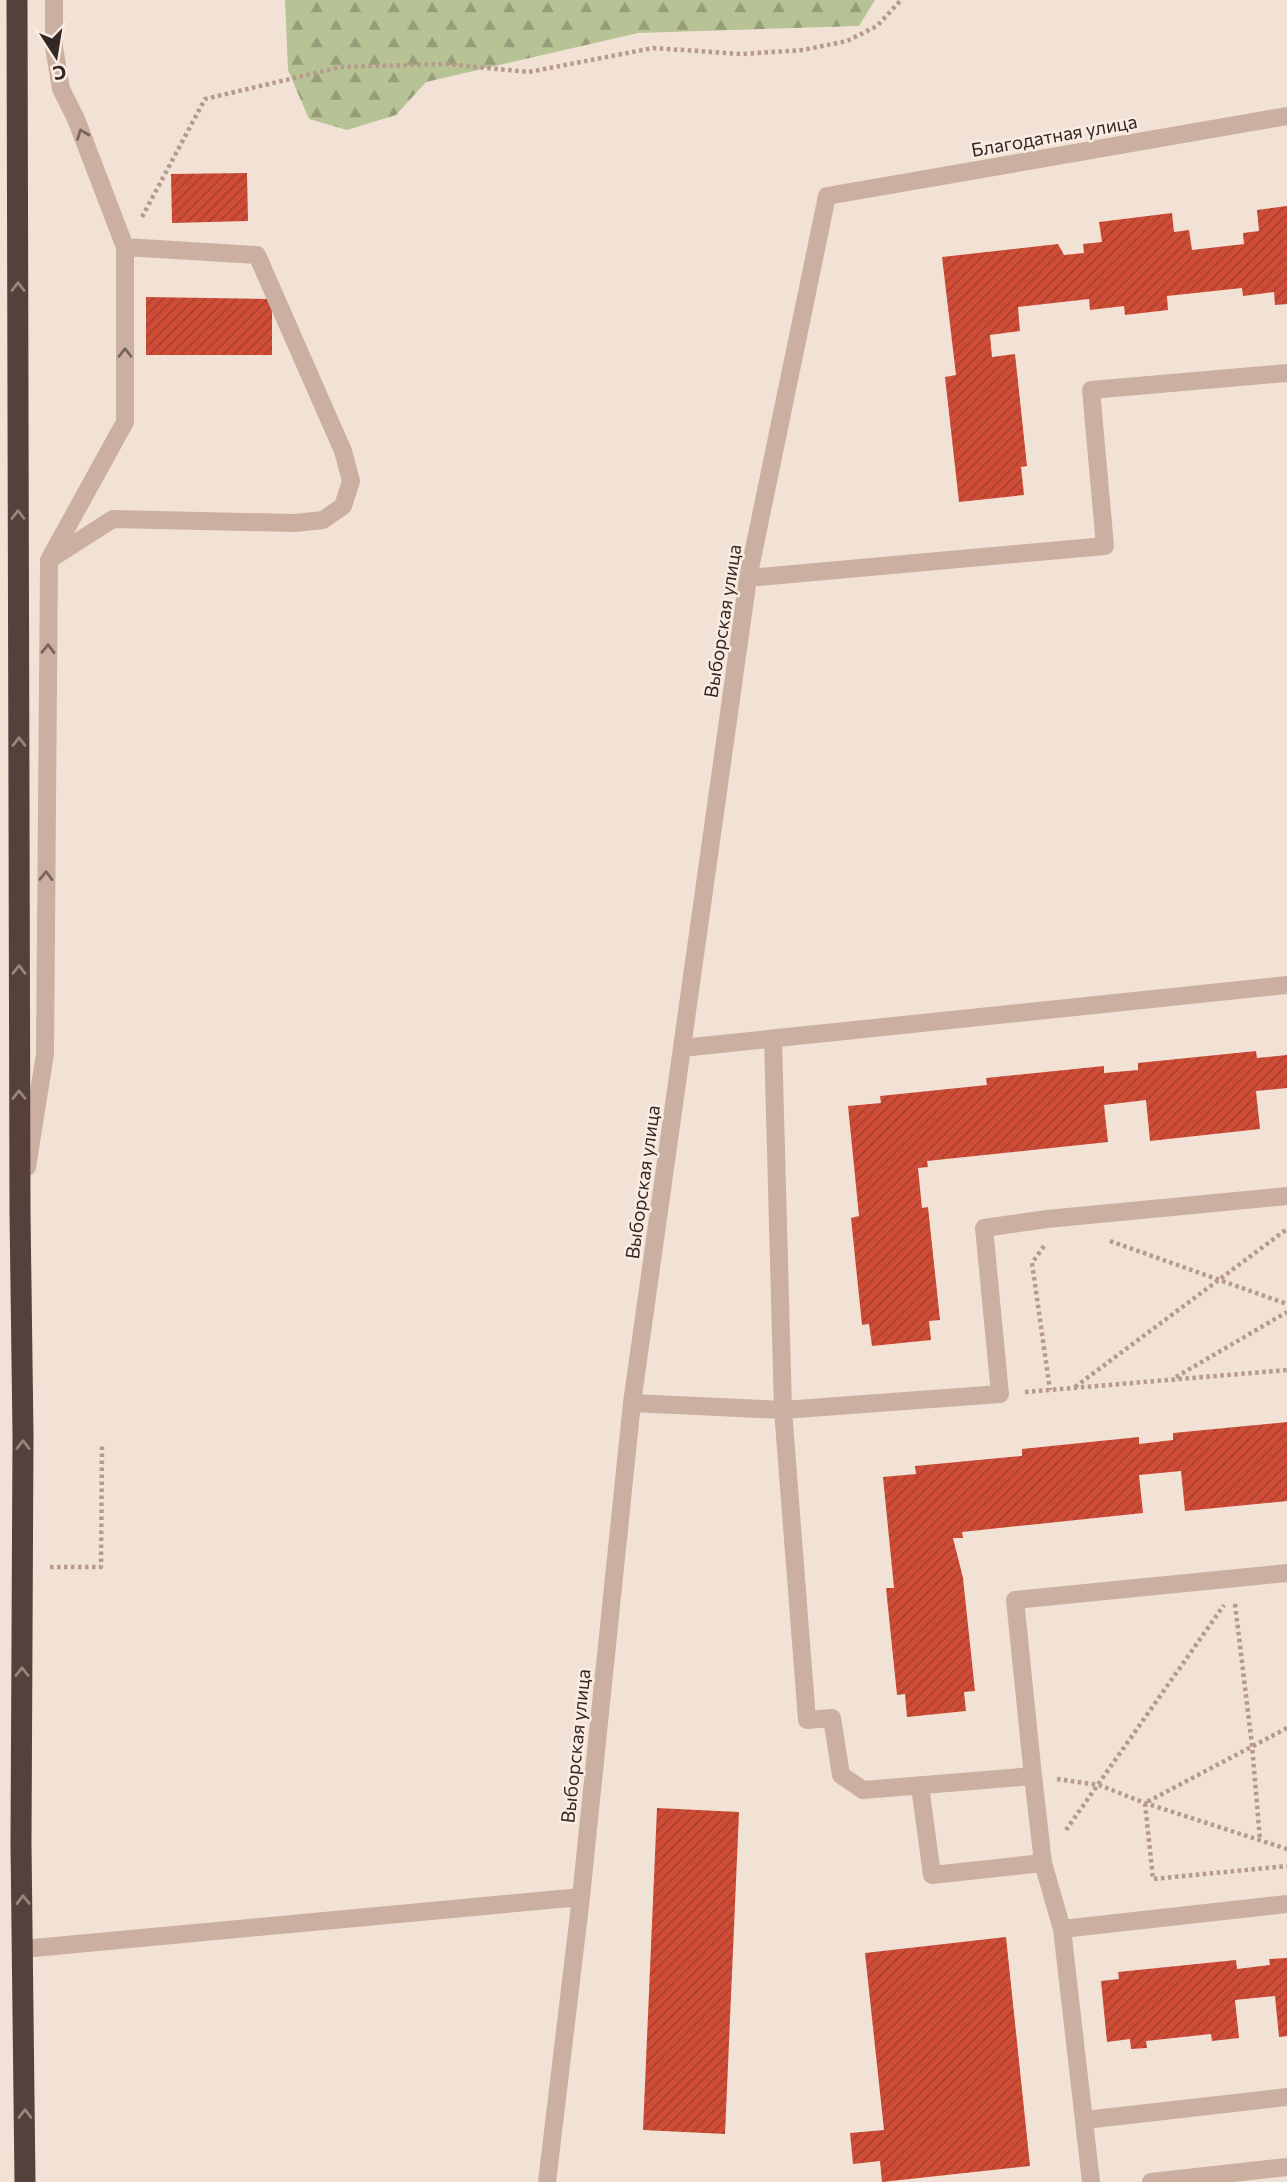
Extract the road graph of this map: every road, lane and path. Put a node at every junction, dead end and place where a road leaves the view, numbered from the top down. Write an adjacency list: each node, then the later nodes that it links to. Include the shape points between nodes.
1 (17, 0): 14 (highway, one-way to 1)
2 (54, 0): 6 (street, one-way to 2, via 61,89 54,47)
3 (901, 0): 6 (path, via 877,26 847,41 803,50 742,54 653,48 529,72 446,64 341,67 205,99)
4 (1287, 116): 5 (street, Благодатная улица)
5 (827, 196): 9 (street, Выборская улица)
6 (125, 247): 8 (street, one-way to 6, via 125,422); 8 (street, via 257,255 343,451 351,481 343,506 323,520 113,519)
7 (1287, 373): 9 (street, via 1091,390 1105,546)
8 (49, 560): 14 (street, one-way to 8, via 45,1054)
9 (748, 578): 12 (street, Выборская улица)
10 (1287, 985): 11 (street)
11 (773, 1039): 12 (street); 27 (street)
12 (682, 1048): 26 (street, Выборская улица)
13 (1287, 1196): 25 (street, via 984,1228)
14 (20, 1212): 45 (highway, one-way to 14)
15 (1287, 1229): 18 (path)
16 (1112, 1236): 18 (path, via 1099,1237)
17 (1046, 1242): 24 (path, via 1032,1263)
18 (1219, 1280): 19 (path); 23 (path)
19 (1287, 1304)
20 (1287, 1312): 22 (path)
21 (1287, 1370): 22 (path)
22 (1173, 1380): 23 (path)
23 (1074, 1388): 24 (path)
24 (1049, 1390): 25 (path)
25 (1000, 1394): 27 (street)
26 (632, 1403): 27 (street); 42 (street, Выборская улица)
27 (783, 1410): 36 (street, via 807,1720 832,1718 841,1775 863,1790)
28 (102, 1446): 29 (path)
29 (101, 1567)
30 (1287, 1573): 31 (street)
31 (1237, 1585): 33 (path); 34 (street, via 1015,1600); 35 (path)
32 (1287, 1728): 33 (path)
33 (1252, 1745): 37 (path); 38 (path)
34 (1033, 1776): 35 (path); 36 (street); 40 (street)
35 (1099, 1785): 37 (path); 40 (path)
36 (920, 1786): 40 (street, via 932,1875)
37 (1145, 1803): 38 (path); 41 (path, via 1153,1880)
38 (1260, 1840): 39 (path)
39 (1287, 1849)
40 (1042, 1863): 44 (street)
41 (1287, 1866)
42 (581, 1897): 45 (street); 50 (street, Выборская улица)
43 (1287, 1904): 44 (street)
44 (1062, 1928): 47 (street)
45 (23, 1948): 49 (highway, one-way to 45)
46 (1287, 2097): 47 (street)
47 (1085, 2120): 51 (street)
48 (1287, 2167): 52 (street)
49 (25, 2182)
50 (547, 2182)
51 (1091, 2182)
52 (1151, 2182)

